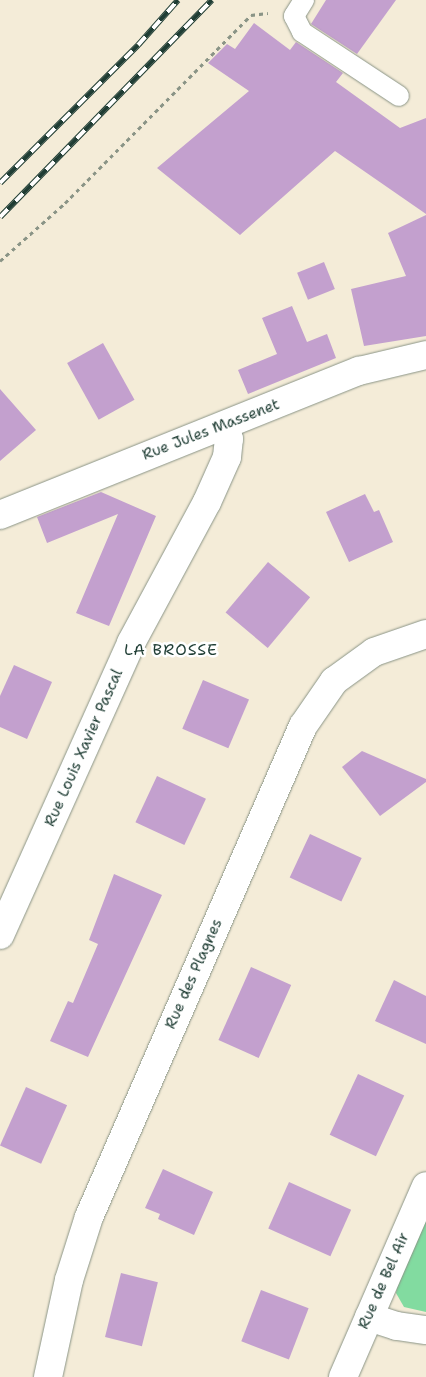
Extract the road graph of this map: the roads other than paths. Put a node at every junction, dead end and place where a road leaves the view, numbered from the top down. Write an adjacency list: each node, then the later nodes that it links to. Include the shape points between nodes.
1 (299, 8): 2 (lane, via 302,32)
2 (399, 96)
3 (426, 355): 4 (street, Rue Jules Massenet, via 359,371)
4 (224, 427): 5 (street, Rue Jules Massenet); 7 (street, Rue Louis Xavier Pascal, via 229,439 228,457 131,643)
5 (0, 516)
6 (426, 634): 11 (street, Rue des Plagnes, via 374,652 334,681 303,726 89,1217 69,1280)
7 (0, 935)
8 (426, 1186): 9 (street, Rue de Bel Air)
9 (369, 1317): 10 (street, via 397,1326); 12 (street, Rue de Bel Air)
10 (426, 1330)
11 (48, 1377)
12 (343, 1377)

